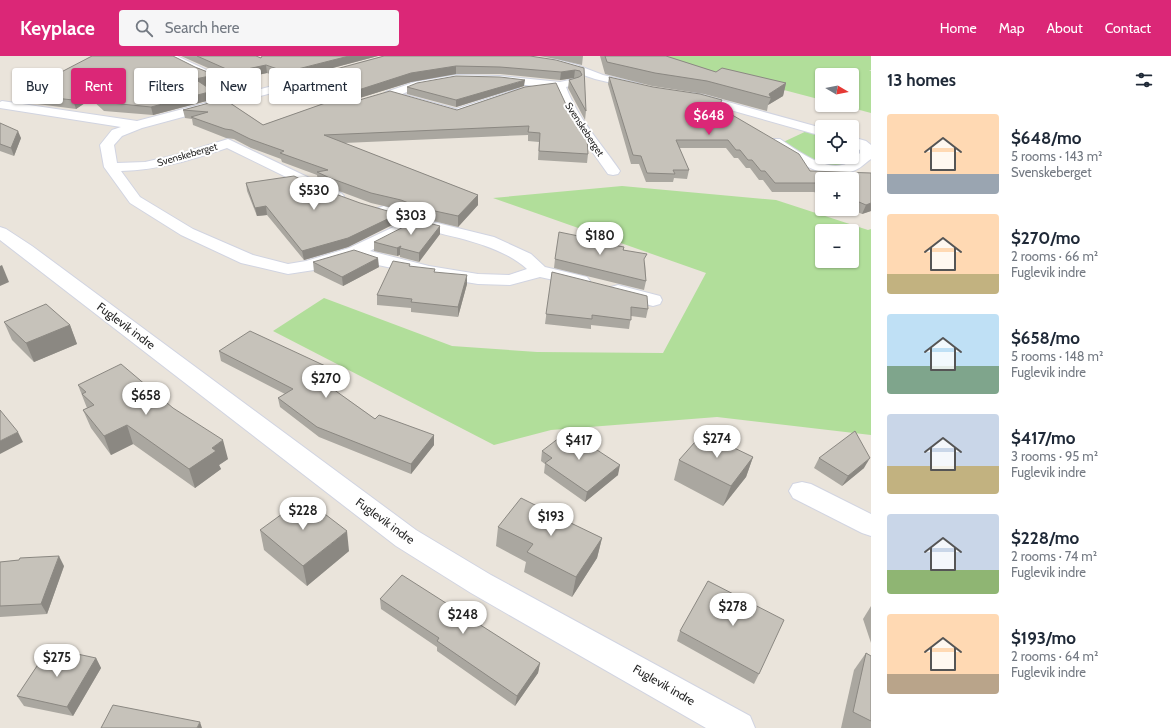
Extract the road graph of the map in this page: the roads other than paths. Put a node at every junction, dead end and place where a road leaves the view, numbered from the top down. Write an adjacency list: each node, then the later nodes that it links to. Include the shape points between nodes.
1 (169, 56): 3 (street)
2 (545, 61): 4 (street, Svenskeberget, via 573,67)
3 (206, 75)
4 (599, 77): 5 (street, Svenskeberget); 6 (street, Svenskeberget)
5 (560, 85): 7 (street, Svenskeberget, via 456,78 415,85); 7 (street, Svenskeberget, via 522,91 456,113); 20 (street, Svenskeberget, via 574,115)
6 (644, 88)
7 (390, 94): 10 (street, Svenskeberget)
8 (680, 94): 9 (street)
9 (700, 97): 14 (street); 15 (street)
10 (376, 98)
11 (215, 104): 13 (street)
12 (2, 105): 13 (street)
13 (138, 125): 19 (street, via 117,133 107,145)
14 (746, 125)
15 (815, 130)
16 (766, 136): 21 (street)
17 (859, 143): 18 (street)
18 (869, 149): 22 (street, via 866,155)
19 (111, 167): 23 (street, Svenskeberget, via 145,166 179,159 228,143 325,192); 27 (street, via 135,200 187,232 247,259 288,268 308,266)
20 (613, 171)
21 (828, 172)
22 (840, 172)
23 (352, 202)
24 (373, 209): 25 (street)
25 (415, 222): 27 (street); 28 (street, via 488,240 525,258)
26 (0, 232): 32 (street, Fuglevik indre, via 406,538 481,584)
27 (355, 252): 28 (street, via 429,271 478,278 510,280)
28 (539, 271): 29 (street)
29 (653, 300)
30 (802, 491): 31 (street)
31 (871, 526)
32 (738, 728)

